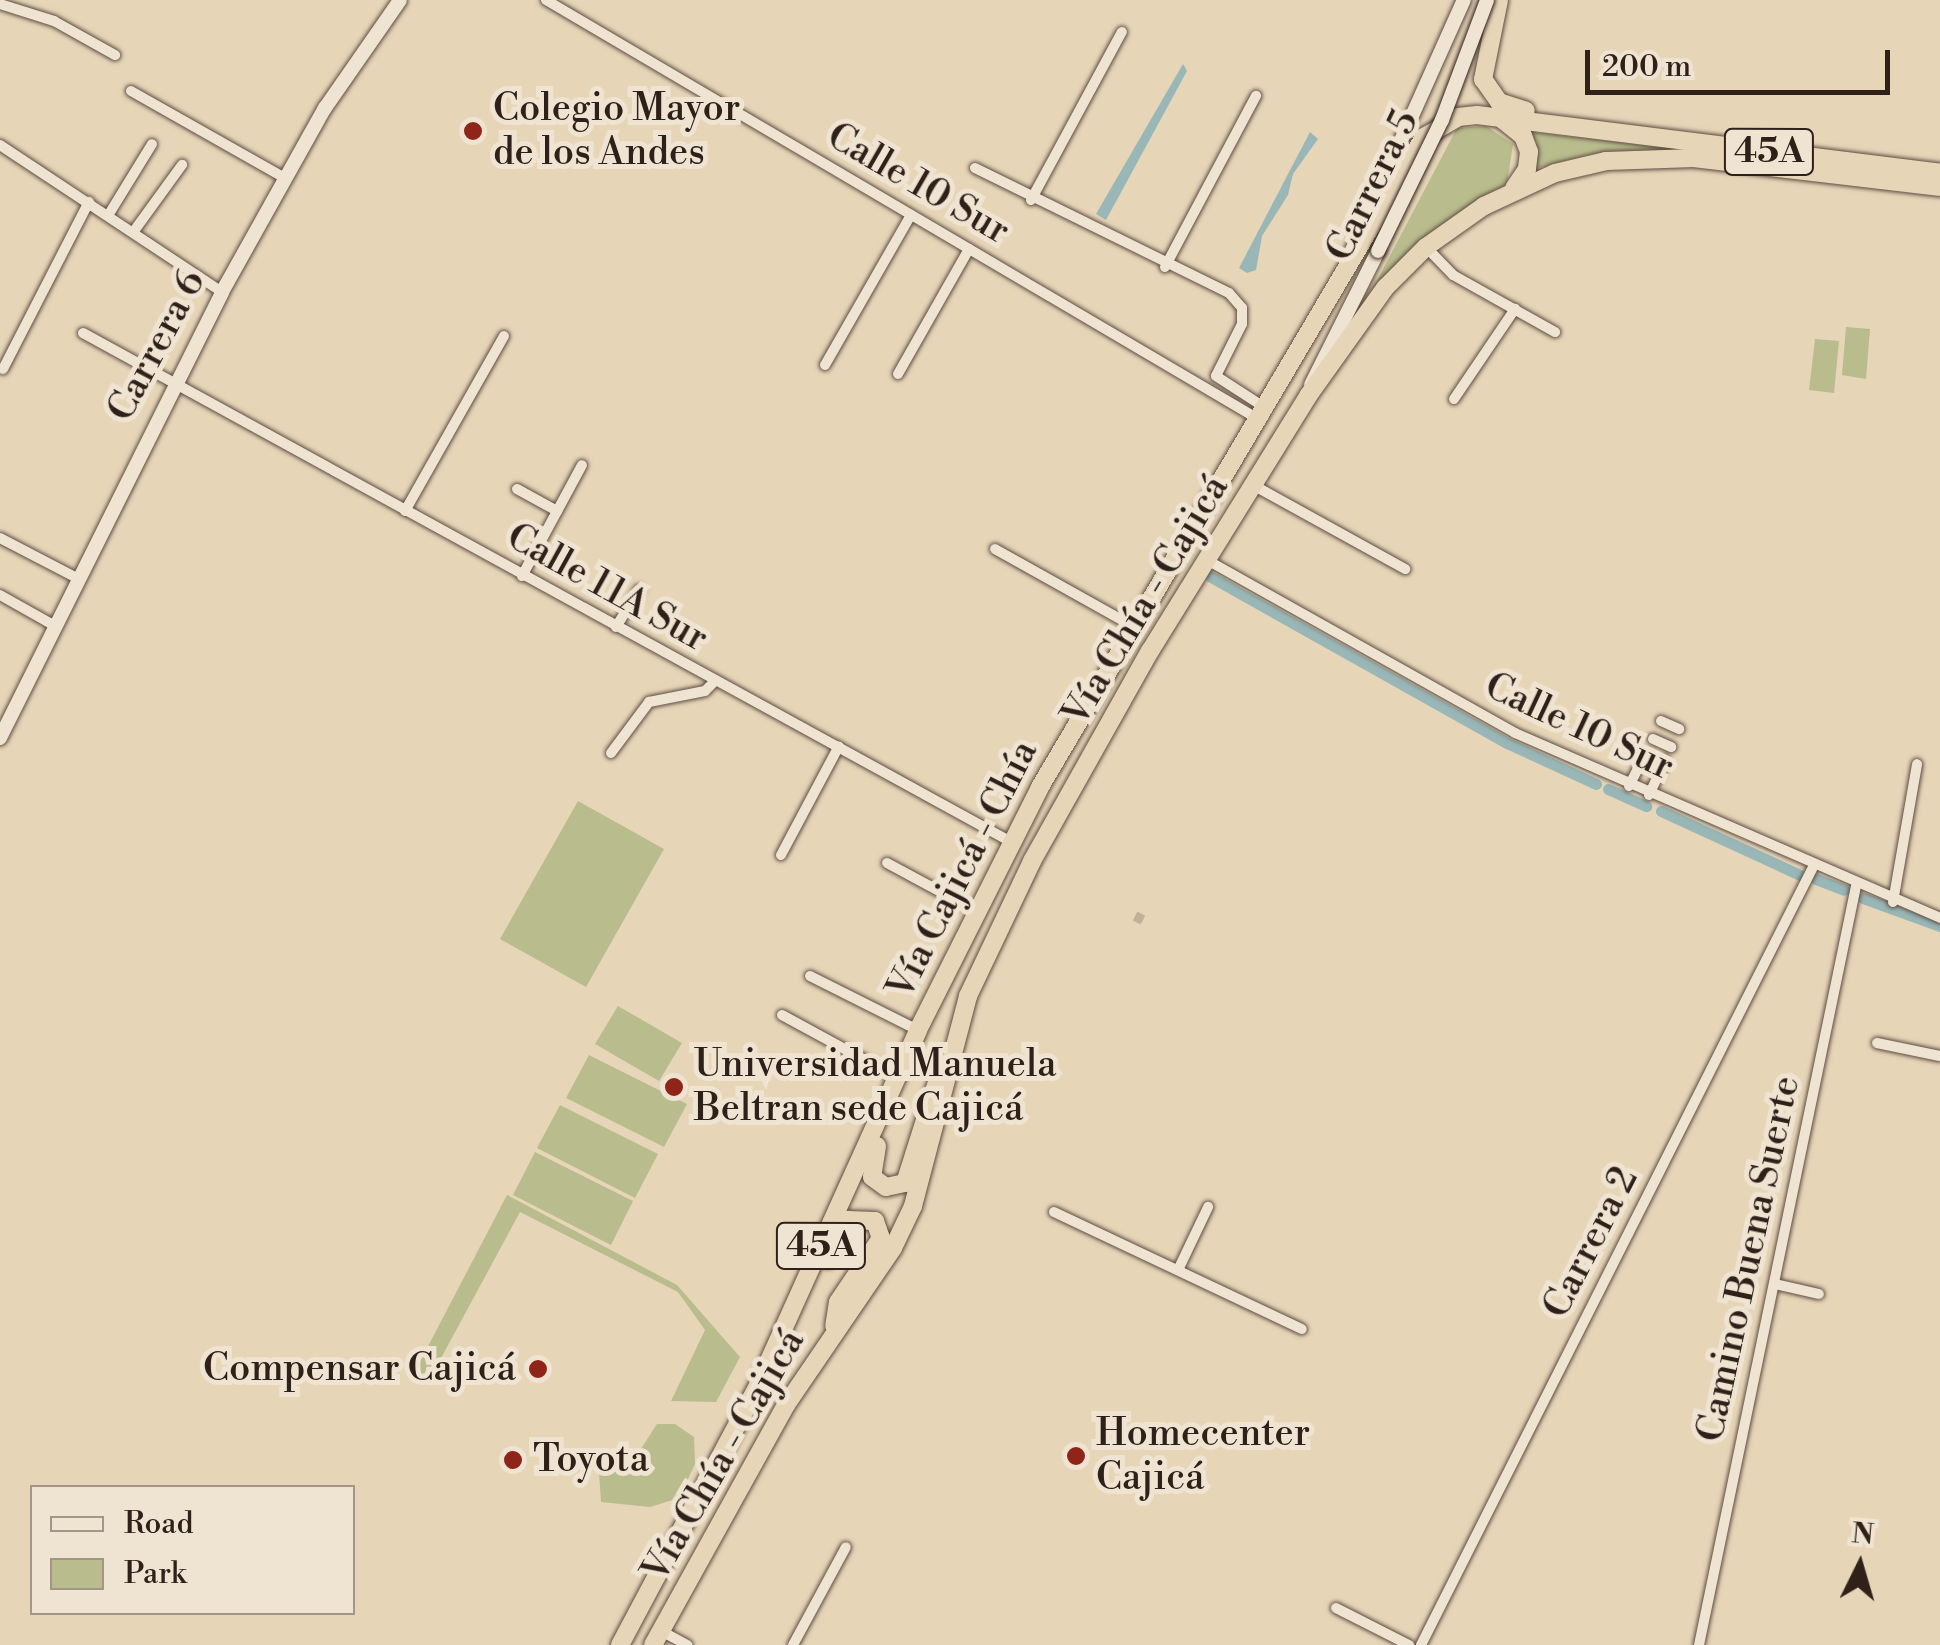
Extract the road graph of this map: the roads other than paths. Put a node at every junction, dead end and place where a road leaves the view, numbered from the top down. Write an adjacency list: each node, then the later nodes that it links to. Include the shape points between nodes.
1 (400, 0): 18 (main road, Carrera 6)
2 (546, 0): 24 (street, Calle 10 Sur)
3 (1464, 0): 28 (main road, Carrera 5 / 45A)
4 (1487, 0): 39 (main road, Carrera 5 / 45A, bridge, via 1442,120)
5 (1499, 0): 12 (highway, via 1483,60 1490,92 1510,109)
6 (0, 4): 8 (street, via 54,21)
7 (1122, 32): 21 (street)
8 (115, 55)
9 (131, 92): 18 (street)
10 (1256, 96): 29 (street)
11 (1496, 117): 12 (highway, 45A); 20 (highway, via 1512,124 1529,152 1527,169); 28 (highway, 45A, via 1458,117 1424,137)
12 (1599, 130): 17 (highway, 45A)
13 (152, 144): 23 (street)
14 (0, 145): 22 (street)
15 (182, 165): 25 (street)
16 (976, 168): 21 (street)
17 (1940, 173)
18 (285, 178): 30 (main road, Carrera 6)
19 (1940, 187): 20 (highway, 45A, via 1661,157 1580,166)
20 (1506, 194): 26 (highway, 45A)
21 (1031, 200): 29 (street)
22 (89, 202): 23 (street); 36 (street)
23 (109, 214): 25 (street)
24 (910, 215): 27 (street, Calle 10 Sur); 35 (street)
25 (134, 232): 30 (street)
26 (1426, 247): 31 (street, via 1453,275); 39 (highway, 45A, via 1367,310)
27 (968, 249): 37 (street); 41 (street, Calle 10 Sur)
28 (1351, 254): 41 (highway, Vía Cajicá - Chía / 45A)
29 (1165, 267): 41 (street, via 1228,294 1242,308 1242,324 1216,376)
30 (222, 292): 38 (main road, Carrera 6)
31 (1514, 309): 32 (street); 40 (street)
32 (1556, 332)
33 (82, 333): 38 (street, Calle 11A Sur)
34 (504, 336): 46 (street)
35 (825, 365)
36 (3, 370)
37 (898, 374)
38 (175, 384): 46 (street, Calle 11A Sur); 52 (main road, Carrera 6)
39 (1308, 396): 43 (highway, Vía Chía - Cajicá / 45A)
40 (1454, 399)
41 (1264, 414): 56 (highway, Vía Cajicá - Chía / 45A)
42 (582, 465): 45 (street)
43 (1253, 485): 49 (highway, Vía Chía - Cajicá / 45A); 50 (street)
44 (518, 489): 45 (street)
45 (557, 510): 51 (street)
46 (405, 511): 51 (street, Calle 11A Sur)
47 (0, 538): 52 (street)
48 (994, 549): 56 (street)
49 (1207, 560): 67 (street, Calle 10 Sur, via 1515,733); 82 (highway, Vía Chía - Cajicá / 45A, via 984,953)
50 (1405, 569)
51 (522, 576): 57 (street, Calle 11A Sur)
52 (76, 578): 55 (main road, Carrera 6)
53 (639, 590): 57 (street)
54 (0, 595): 55 (street)
55 (55, 626): 61 (main road, Carrera 6)
56 (1131, 626): 69 (highway, Vía Cajicá - Chía / 45A)
57 (616, 627): 58 (street, Calle 11A Sur)
58 (714, 682): 63 (street, Calle 11A Sur); 65 (street, via 705,692 649,702)
59 (1662, 721): 60 (street)
60 (1678, 728)
61 (0, 738)
62 (1653, 739): 64 (street)
63 (839, 746): 69 (street, Calle 11A Sur); 70 (street)
64 (1671, 746)
65 (611, 753)
66 (1917, 764): 74 (street)
67 (1629, 786): 68 (street, Calle 10 Sur); 68 (street, via 1642,759 1663,766)
68 (1649, 794): 72 (street, Calle 10 Sur)
69 (1011, 842): 75 (highway, Vía Cajicá - Chía / 45A)
70 (781, 854)
71 (887, 862): 75 (street)
72 (1814, 868): 73 (street, Calle 10 Sur); 99 (street, Carrera 2)
73 (1856, 886): 74 (street, Calle 10 Sur); 87 (street, Camino Buena Suerte)
74 (1893, 902): 76 (street, Calle 10 Sur)
75 (976, 911): 79 (highway, Vía Cajicá - Chía / 45A)
76 (1940, 918)
77 (810, 976): 79 (street)
78 (782, 1015): 83 (street)
79 (918, 1030): 83 (highway, Vía Cajicá - Chía / 45A)
80 (1876, 1044): 81 (street)
81 (1940, 1056)
82 (948, 1072): 83 (highway, via 931,1091 912,1171 896,1188 877,1183 870,1168 894,1105); 90 (highway, Vía Chía - Cajicá / 45A, via 914,1206 893,1248)
83 (894, 1083): 91 (highway, Vía Cajicá - Chía / 45A)
84 (1208, 1207): 86 (street)
85 (1054, 1212): 86 (street)
86 (1178, 1270): 89 (street)
87 (1775, 1284): 88 (street); 100 (street, Camino Buena Suerte)
88 (1818, 1294)
89 (1302, 1329)
90 (833, 1332): 91 (highway, via 838,1302 881,1238 866,1216 848,1220 760,1402); 94 (highway, Vía Chía - Cajicá / 45A)
91 (742, 1413): 95 (highway, Vía Cajicá - Chía / 45A)
92 (846, 1547): 97 (street)
93 (1336, 1608): 98 (street)
94 (657, 1638): 96 (street)
95 (620, 1645)
96 (687, 1645)
97 (793, 1645)
98 (1409, 1645)
99 (1422, 1645)
100 (1699, 1645)

